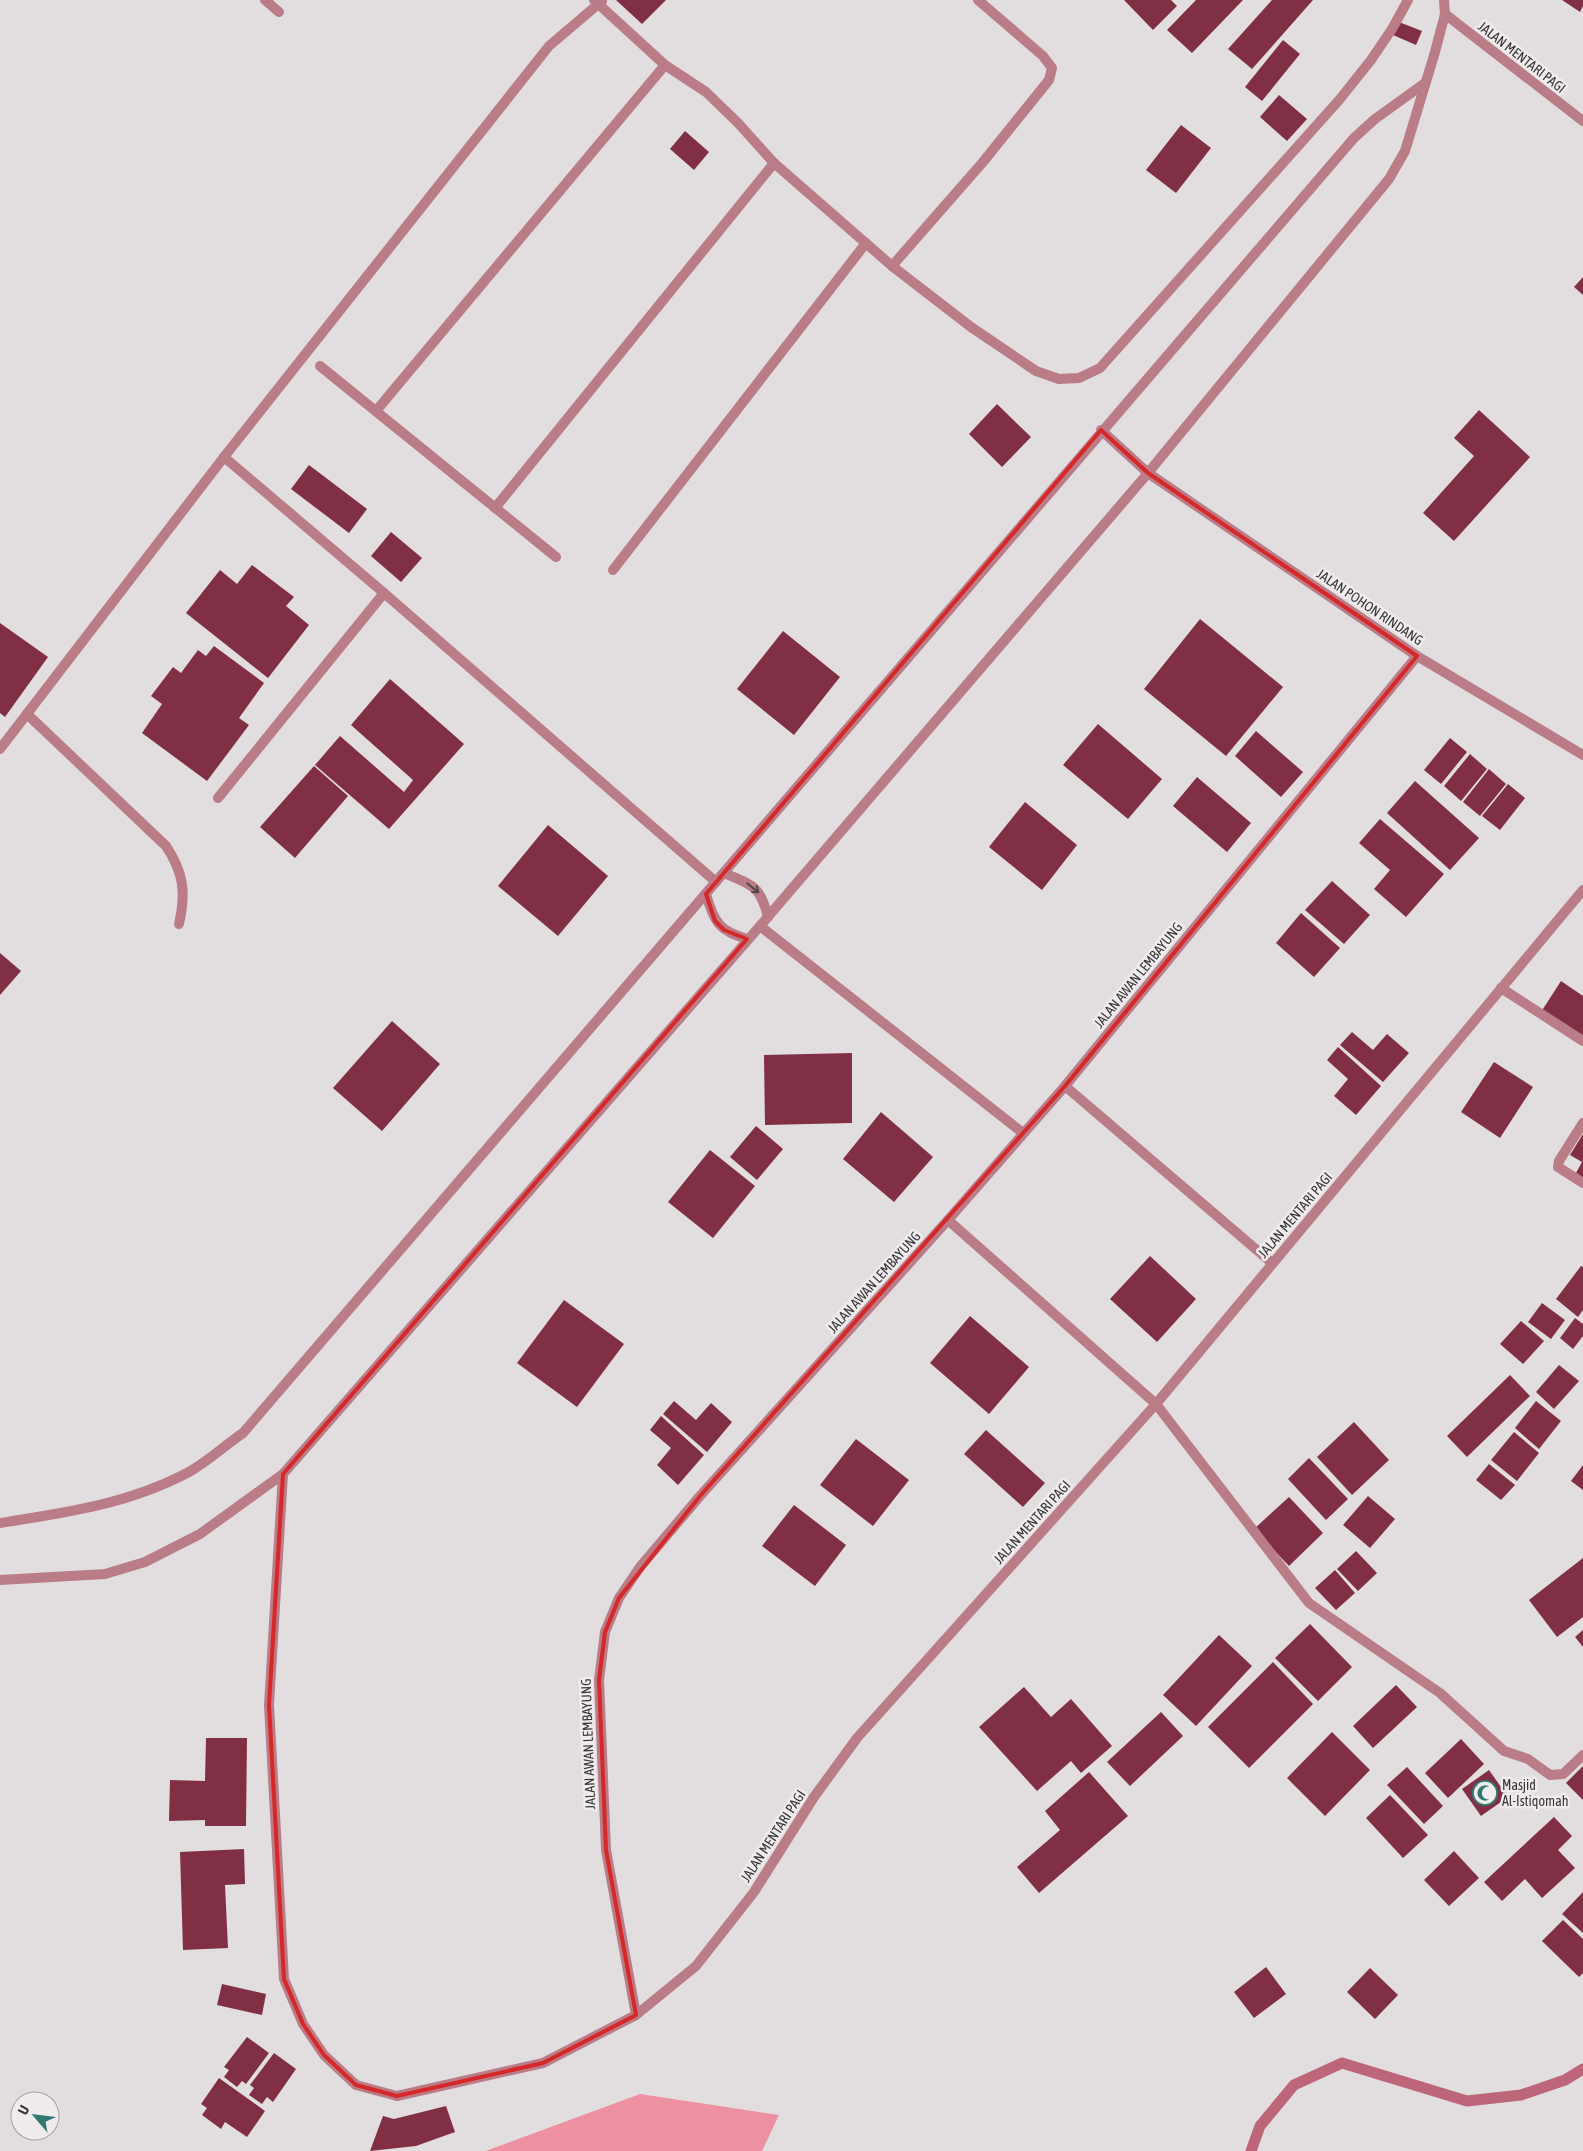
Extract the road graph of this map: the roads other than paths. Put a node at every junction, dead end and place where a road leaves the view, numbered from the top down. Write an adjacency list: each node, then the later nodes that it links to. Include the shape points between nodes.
1 (265, 0): 6 (street)
2 (978, 0): 13 (street, via 1043,56 1052,68 1049,80)
3 (1408, 0): 13 (street, via 1371,60 1340,99 1100,368 1079,378 1059,378 1036,371 971,327)
4 (1444, 0): 7 (street)
5 (598, 2): 8 (street); 17 (street, via 549,46)
6 (279, 12)
7 (1445, 14): 9 (street); 10 (street, JALAN MENTARI PAGI)
8 (665, 65): 11 (street, via 706,92); 15 (street)
9 (1425, 83): 16 (street, via 1354,138); 18 (street, via 1405,151 1390,179)
10 (1583, 121)
11 (774, 163): 12 (street); 19 (street)
12 (866, 243): 13 (street); 21 (street)
13 (892, 266)
14 (320, 366): 15 (street)
15 (376, 411): 19 (street)
16 (1101, 430): 18 (street, JALAN POHON RINDANG); 28 (street)
17 (224, 457): 22 (street); 24 (street)
18 (1148, 472): 23 (street, JALAN POHON RINDANG); 32 (street)
19 (494, 508): 20 (street)
20 (556, 557)
21 (613, 570)
22 (384, 593): 27 (street); 29 (street)
23 (1417, 656): 26 (street, JALAN POHON RINDANG); 38 (street, JALAN AWAN LEMBAYUNG)
24 (27, 714): 25 (street); 33 (street, via 166,846 178,865 184,902)
25 (0, 748)
26 (1583, 755)
27 (218, 798)
28 (724, 873): 29 (street); 32 (street, one-way to 32, via 756,888 764,898)
29 (716, 882): 31 (street)
30 (1583, 890): 36 (street, JALAN MENTARI PAGI)
31 (706, 894): 35 (street, via 715,921 732,934); 46 (street, via 242,1433 189,1472 148,1492 88,1509)
32 (768, 917): 34 (street)
33 (179, 924)
34 (760, 926): 35 (street); 40 (street)
35 (747, 939): 45 (street)
36 (1501, 988): 37 (street); 43 (street, JALAN MENTARI PAGI)
37 (1583, 1041)
38 (1065, 1086): 40 (street, JALAN AWAN LEMBAYUNG); 43 (street)
39 (1583, 1123): 41 (street, via 1558,1167)
40 (1023, 1133): 42 (street, JALAN AWAN LEMBAYUNG)
41 (1583, 1183)
42 (948, 1220): 44 (street); 49 (street, JALAN AWAN LEMBAYUNG, via 640,1567 620,1598 605,1632 599,1680 606,1850)
43 (1272, 1263): 44 (street, JALAN MENTARI PAGI)
44 (1156, 1404): 48 (street, via 1309,1604 1440,1694 1504,1751 1528,1759 1550,1775 1563,1774); 49 (street, JALAN MENTARI PAGI, via 857,1738 814,1797 754,1892 696,1966)
45 (283, 1474): 47 (street, via 200,1534 145,1562 105,1574); 49 (street, JALAN MENTARI PAGI, via 269,1706 284,1979 303,2024 324,2055 356,2085 397,2096 543,2063)
46 (0, 1523)
47 (0, 1580)
48 (1583, 1755)
49 (636, 2015)

